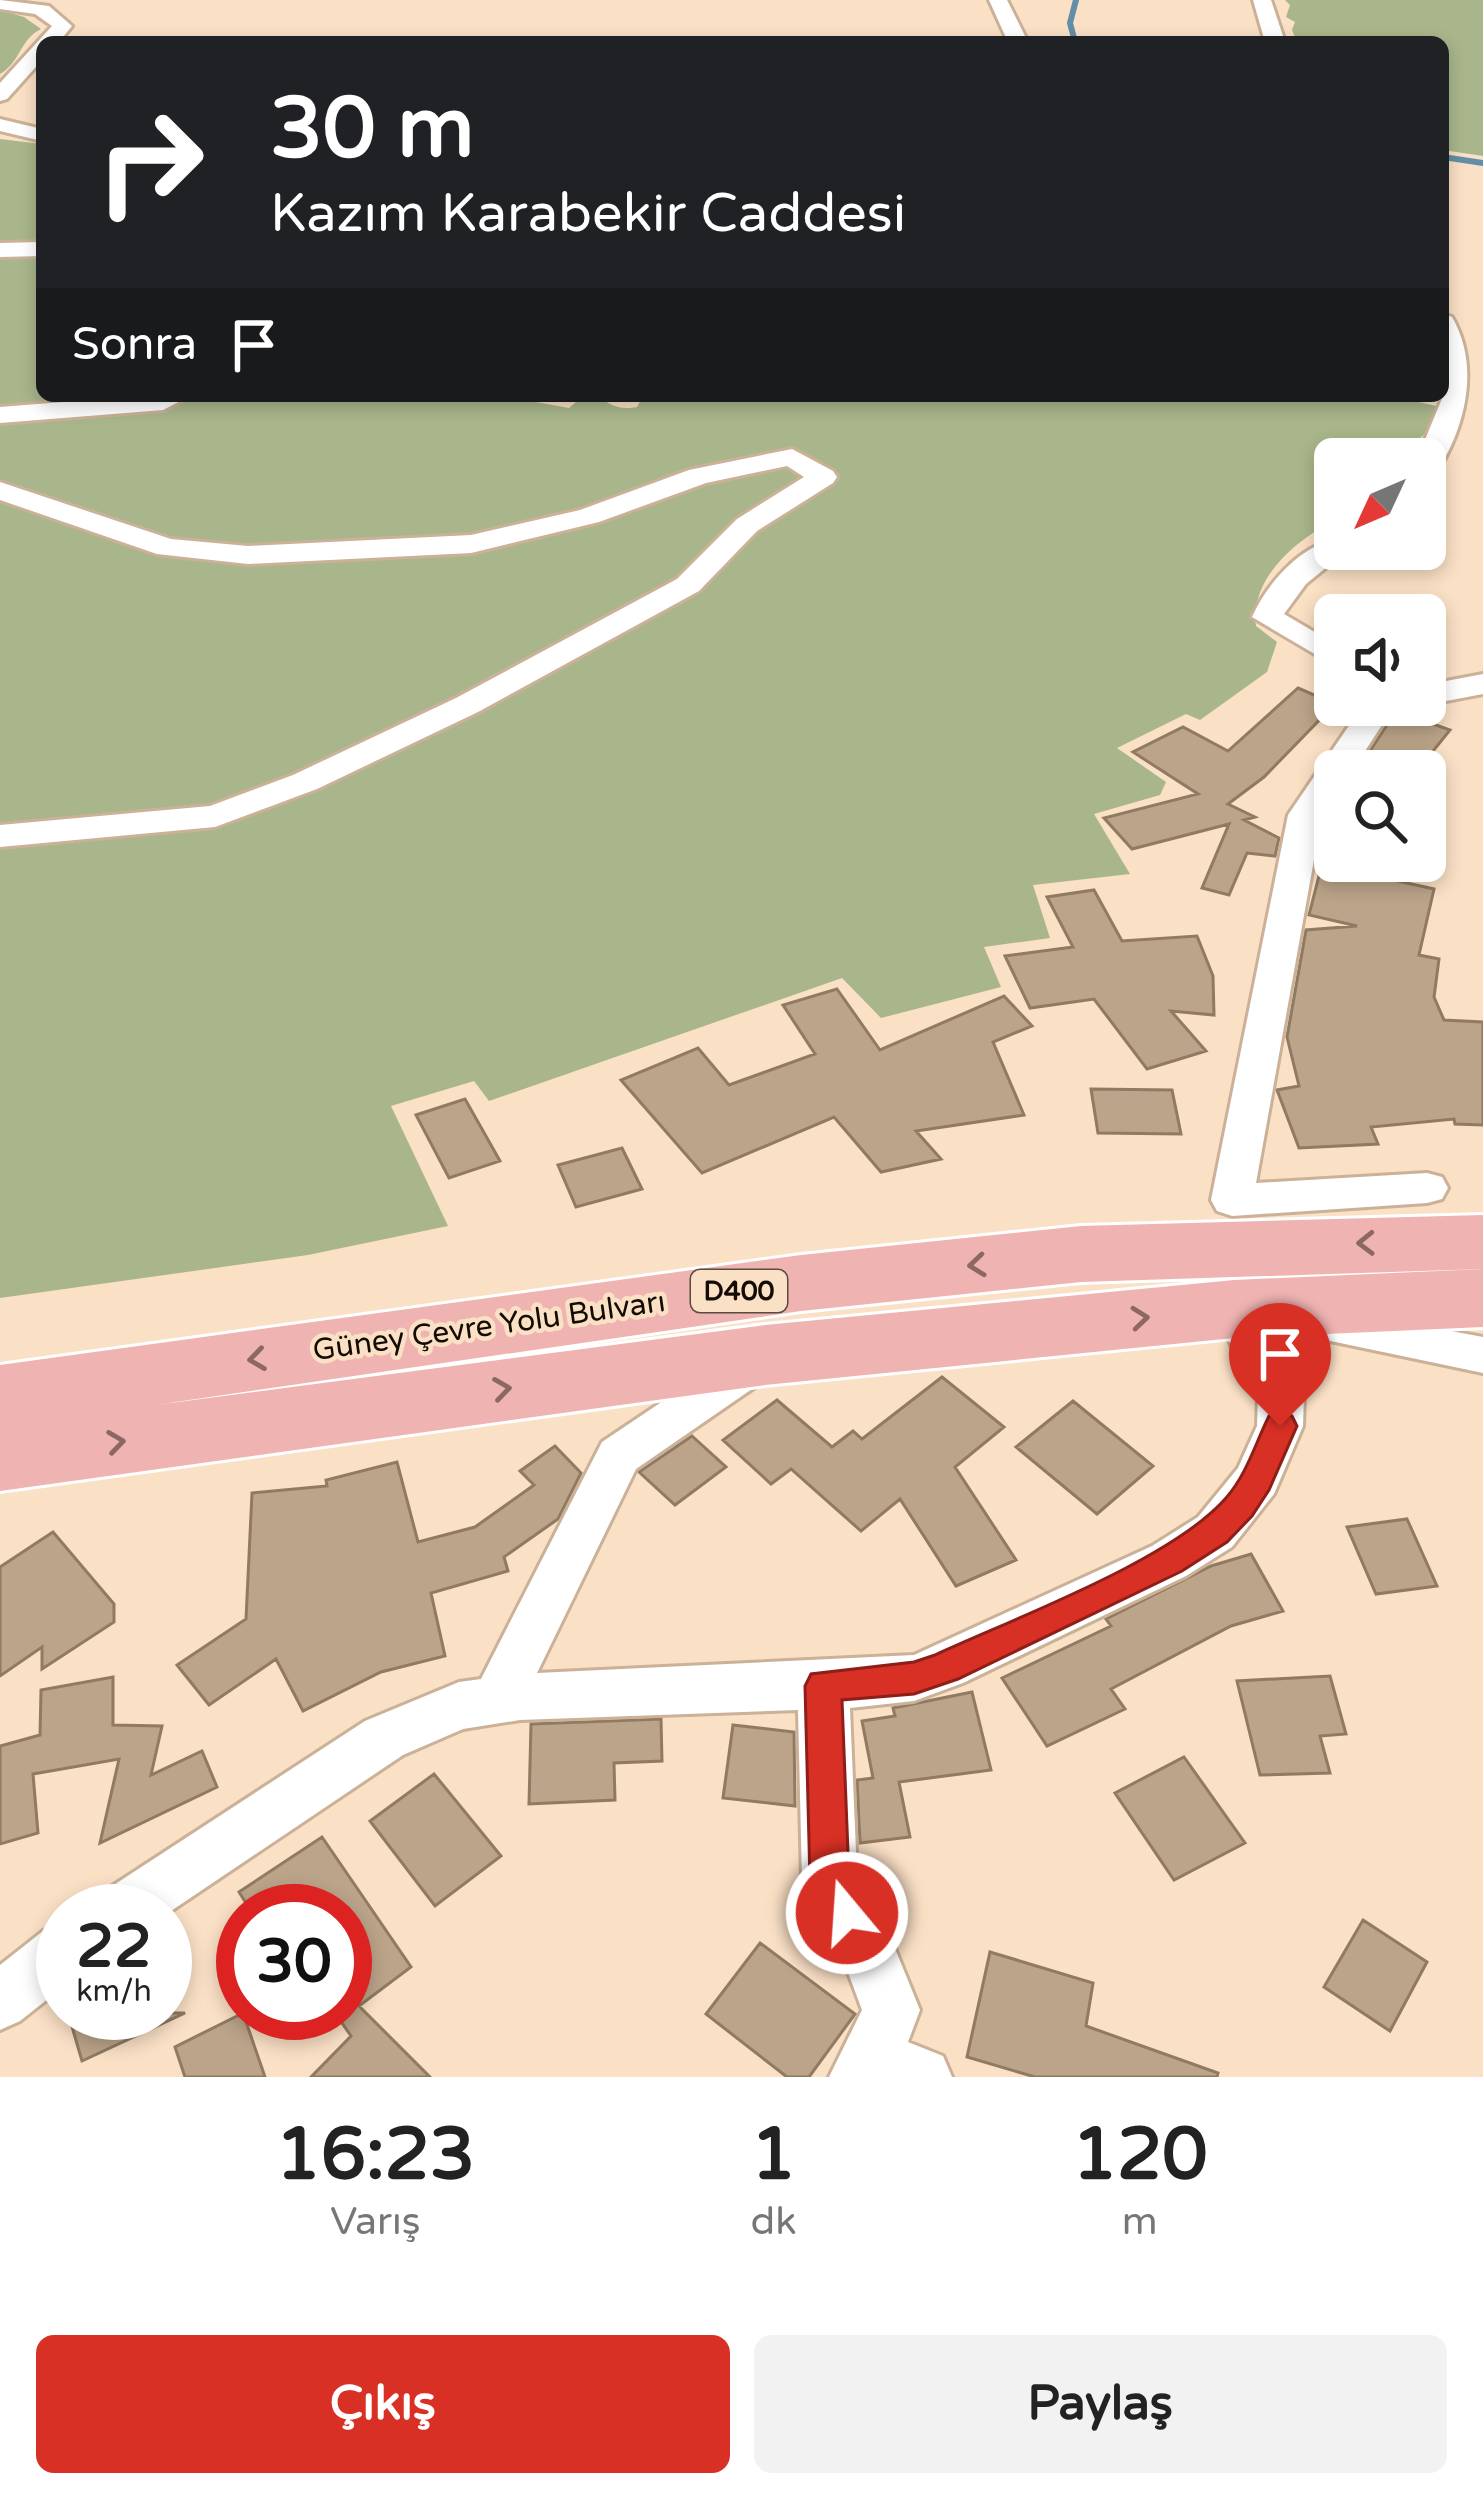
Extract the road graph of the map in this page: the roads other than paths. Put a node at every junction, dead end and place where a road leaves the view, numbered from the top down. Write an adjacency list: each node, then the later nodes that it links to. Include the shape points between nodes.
1 (998, 0): 5 (street)
2 (1262, 0): 6 (street)
3 (0, 3): 4 (street, via 54,15 62,26)
4 (53, 36)
5 (1015, 36)
6 (1273, 36)
7 (36, 55): 8 (street)
8 (0, 95)
9 (0, 125): 10 (street)
10 (36, 134)
11 (0, 229): 12 (street)
12 (36, 230)
13 (36, 249): 14 (street)
14 (0, 250)
15 (1449, 340): 18 (street, via 1456,361)
16 (163, 402): 17 (street)
17 (0, 415)
18 (1444, 438)
19 (0, 490): 25 (street, via 167,548 248,555 471,544 589,516 747,463 793,457 823,477 747,525 688,585 305,782 215,816)
20 (1314, 562): 21 (street, via 1267,617)
21 (1314, 645)
22 (1483, 684): 23 (street)
23 (1446, 690)
24 (1314, 802): 26 (street, via 1305,815 1232,1200)
25 (0, 836)
26 (1427, 1188)
27 (1483, 1242): 32 (highway, Güney Çevre Yolu Bulvarı / D400, one-way to 32, via 1081,1254 669,1300)
28 (1483, 1298): 29 (highway, D400)
29 (1234, 1309): 30 (highway, D400, one-way to 29); 31 (street); 34 (street, via 1281,1394 1280,1426 1258,1480 1215,1532 945,1667 914,1678)
30 (765, 1355): 33 (highway, D400, one-way to 30); 35 (street, via 619,1456)
31 (1483, 1355)
32 (0, 1396)
33 (0, 1458)
34 (824, 1686): 35 (street); 39 (street, via 830,1881 891,2010)
35 (498, 1699): 36 (street, via 459,1706 384,1738)
36 (164, 1884)
37 (36, 1972): 38 (street)
38 (0, 2001)
39 (885, 2070)

